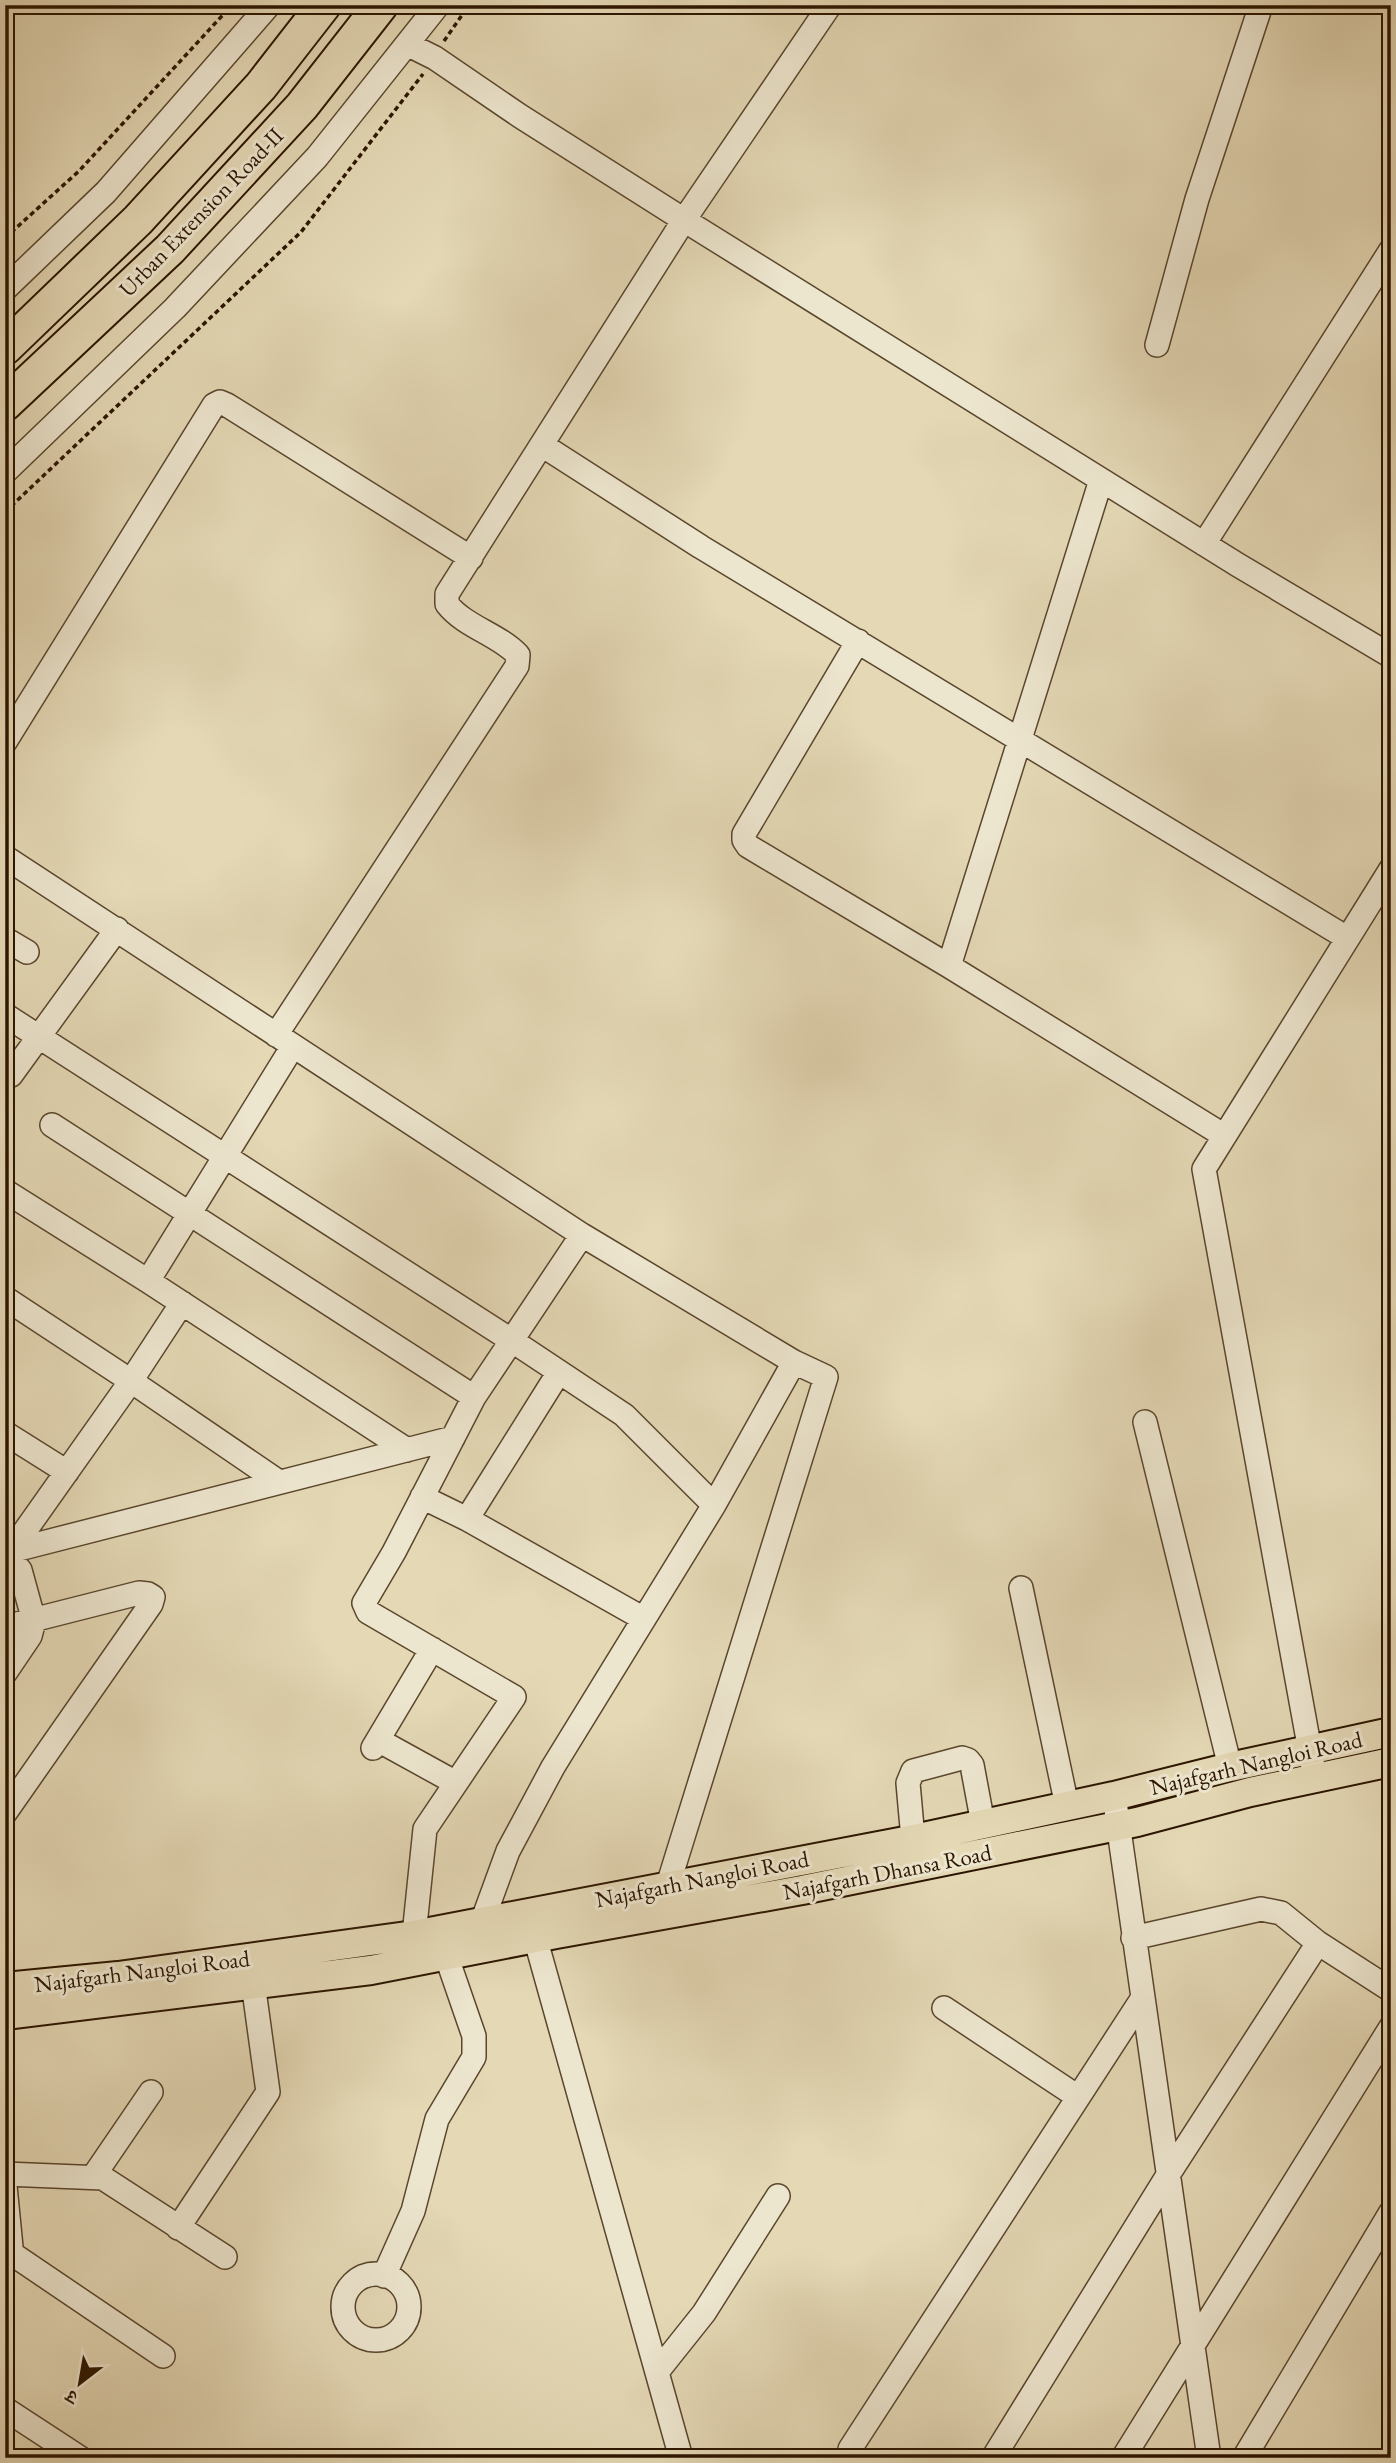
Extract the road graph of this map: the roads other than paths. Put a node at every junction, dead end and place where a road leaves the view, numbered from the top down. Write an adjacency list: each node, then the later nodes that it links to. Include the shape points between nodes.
1 (269, 5): 10 (street, via 106,192)
2 (324, 5): 12 (highway, Urban Extension Road-II, via 261,86 138,220)
3 (381, 5): 13 (highway, Urban Extension Road-II, via 302,106 170,249)
4 (438, 5): 7 (street)
5 (830, 5): 8 (street)
6 (1261, 5): 11 (street, via 1197,198)
7 (407, 44): 8 (street); 15 (street, via 270,208 175,308)
8 (684, 220): 14 (street); 16 (street)
9 (1391, 250): 17 (street)
10 (5, 289)
11 (1157, 345)
12 (5, 348)
13 (5, 404)
14 (541, 445): 18 (street); 19 (street)
15 (5, 472)
16 (1101, 480): 17 (street); 21 (street)
17 (1204, 544): 20 (street)
18 (471, 558): 22 (street, via 220,402 208,410); 32 (street, via 447,594 447,604 454,613 508,645 518,655 517,666)
19 (858, 641): 21 (street); 29 (street, via 744,840)
20 (1391, 656)
21 (1020, 740): 26 (street); 29 (street)
22 (5, 742)
23 (5, 858): 25 (street)
24 (1391, 869): 26 (street)
25 (117, 929): 31 (street); 32 (street)
26 (1348, 938): 35 (street)
27 (5, 939): 28 (street)
28 (27, 952)
29 (949, 966): 35 (street)
30 (5, 1015): 31 (street)
31 (38, 1036): 33 (street, via 11,1075); 36 (street)
32 (285, 1040): 36 (street); 39 (street)
33 (5, 1074)
34 (52, 1125): 38 (street)
35 (1223, 1135): 65 (street, via 1206,1163 1205,1174)
36 (225, 1157): 38 (street); 43 (street)
37 (5, 1191): 40 (street)
38 (189, 1215): 40 (street); 47 (street)
39 (582, 1235): 43 (street); 44 (street)
40 (148, 1281): 42 (street)
41 (5, 1298): 46 (street)
42 (182, 1303): 46 (street); 51 (street)
43 (511, 1340): 45 (street); 47 (street)
44 (794, 1362): 55 (street); 79 (street, via 826,1377)
45 (559, 1372): 55 (street, via 624,1415); 56 (street)
46 (131, 1381): 52 (street); 53 (street)
47 (474, 1397): 50 (street)
48 (1145, 1422): 67 (street)
49 (5, 1433): 52 (street)
50 (453, 1438): 51 (street); 54 (street)
51 (407, 1450): 53 (street)
52 (67, 1472): 57 (street)
53 (279, 1482): 57 (street)
54 (422, 1497): 56 (street); 62 (street, via 364,1603 368,1612)
55 (714, 1505): 59 (street)
56 (467, 1519): 59 (street)
57 (8, 1553): 60 (street, via 20,1570)
58 (1021, 1588): 71 (street)
59 (643, 1619): 81 (street, via 508,1851)
60 (34, 1621): 61 (street); 63 (street, via 30,1636); 72 (street, via 139,1593 153,1597)
61 (5, 1627)
62 (432, 1649): 69 (street, via 514,1697); 69 (street, via 375,1744)
63 (5, 1673)
64 (1391, 1732): 65 (main road, Najafgarh Nangloi Road)
65 (1309, 1750): 67 (main road, Najafgarh Nangloi Road); 68 (street)
66 (1391, 1762): 68 (main road, Najafgarh Dhansa Road)
67 (1230, 1767): 70 (main road, Najafgarh Nangloi Road)
68 (1315, 1778): 74 (main road, Najafgarh Dhansa Road)
69 (456, 1783): 82 (street, via 425,1829)
70 (1114, 1796): 71 (main road, Najafgarh Nangloi Road); 74 (street)
71 (1068, 1806): 73 (main road, Najafgarh Nangloi Road)
72 (5, 1813)
73 (988, 1823): 75 (main road, Najafgarh Nangloi Road); 75 (street, via 972,1765 962,1758 913,1771 908,1783); 76 (main road)
74 (1119, 1825): 76 (main road, Najafgarh Dhansa Road); 83 (street)
75 (914, 1839): 77 (main road, Najafgarh Nangloi Road)
76 (998, 1850): 78 (main road, Najafgarh Dhansa Road)
77 (844, 1852): 78 (main road); 79 (main road, Najafgarh Nangloi Road)
78 (849, 1881): 80 (main road, Najafgarh Dhansa Road)
79 (668, 1885): 80 (main road, Najafgarh Nangloi Road)
80 (531, 1926): 81 (main road, Najafgarh Nangloi Road); 107 (street)
81 (485, 1935): 82 (main road, Najafgarh Nangloi Road); 85 (main road)
82 (414, 1936): 87 (main road, Najafgarh Nangloi Road)
83 (1133, 1938): 84 (street, via 1269,1909 1281,1913); 89 (street)
84 (1318, 1943): 88 (street); 96 (street)
85 (446, 1955): 86 (main road, via 371,1970); 104 (street, via 474,2036 474,2057 437,2119 413,2211)
86 (253, 1983): 91 (main road); 101 (street, via 268,2092)
87 (5, 1987)
88 (1391, 1990)
89 (1142, 1999): 94 (street); 96 (street)
90 (944, 2008): 94 (street)
91 (5, 2015)
92 (1391, 2027): 105 (street)
93 (151, 2092): 97 (street)
94 (1079, 2097): 109 (street)
95 (5, 2174): 97 (street)
96 (1168, 2175): 105 (street); 112 (street)
97 (93, 2177): 101 (street, via 110,2181)
98 (5, 2186): 102 (street)
99 (778, 2196): 107 (street, via 704,2313)
100 (1391, 2212): 115 (street)
101 (178, 2228): 103 (street)
102 (7, 2254): 106 (street)
103 (225, 2257)
104 (384, 2276)
105 (1193, 2346): 113 (street); 114 (street)
106 (163, 2356)
107 (657, 2372): 111 (street)
108 (5, 2409): 110 (street)
109 (850, 2449)
110 (80, 2458)
111 (681, 2458)
112 (993, 2458)
113 (1124, 2458)
114 (1209, 2458)
115 (1244, 2458)

